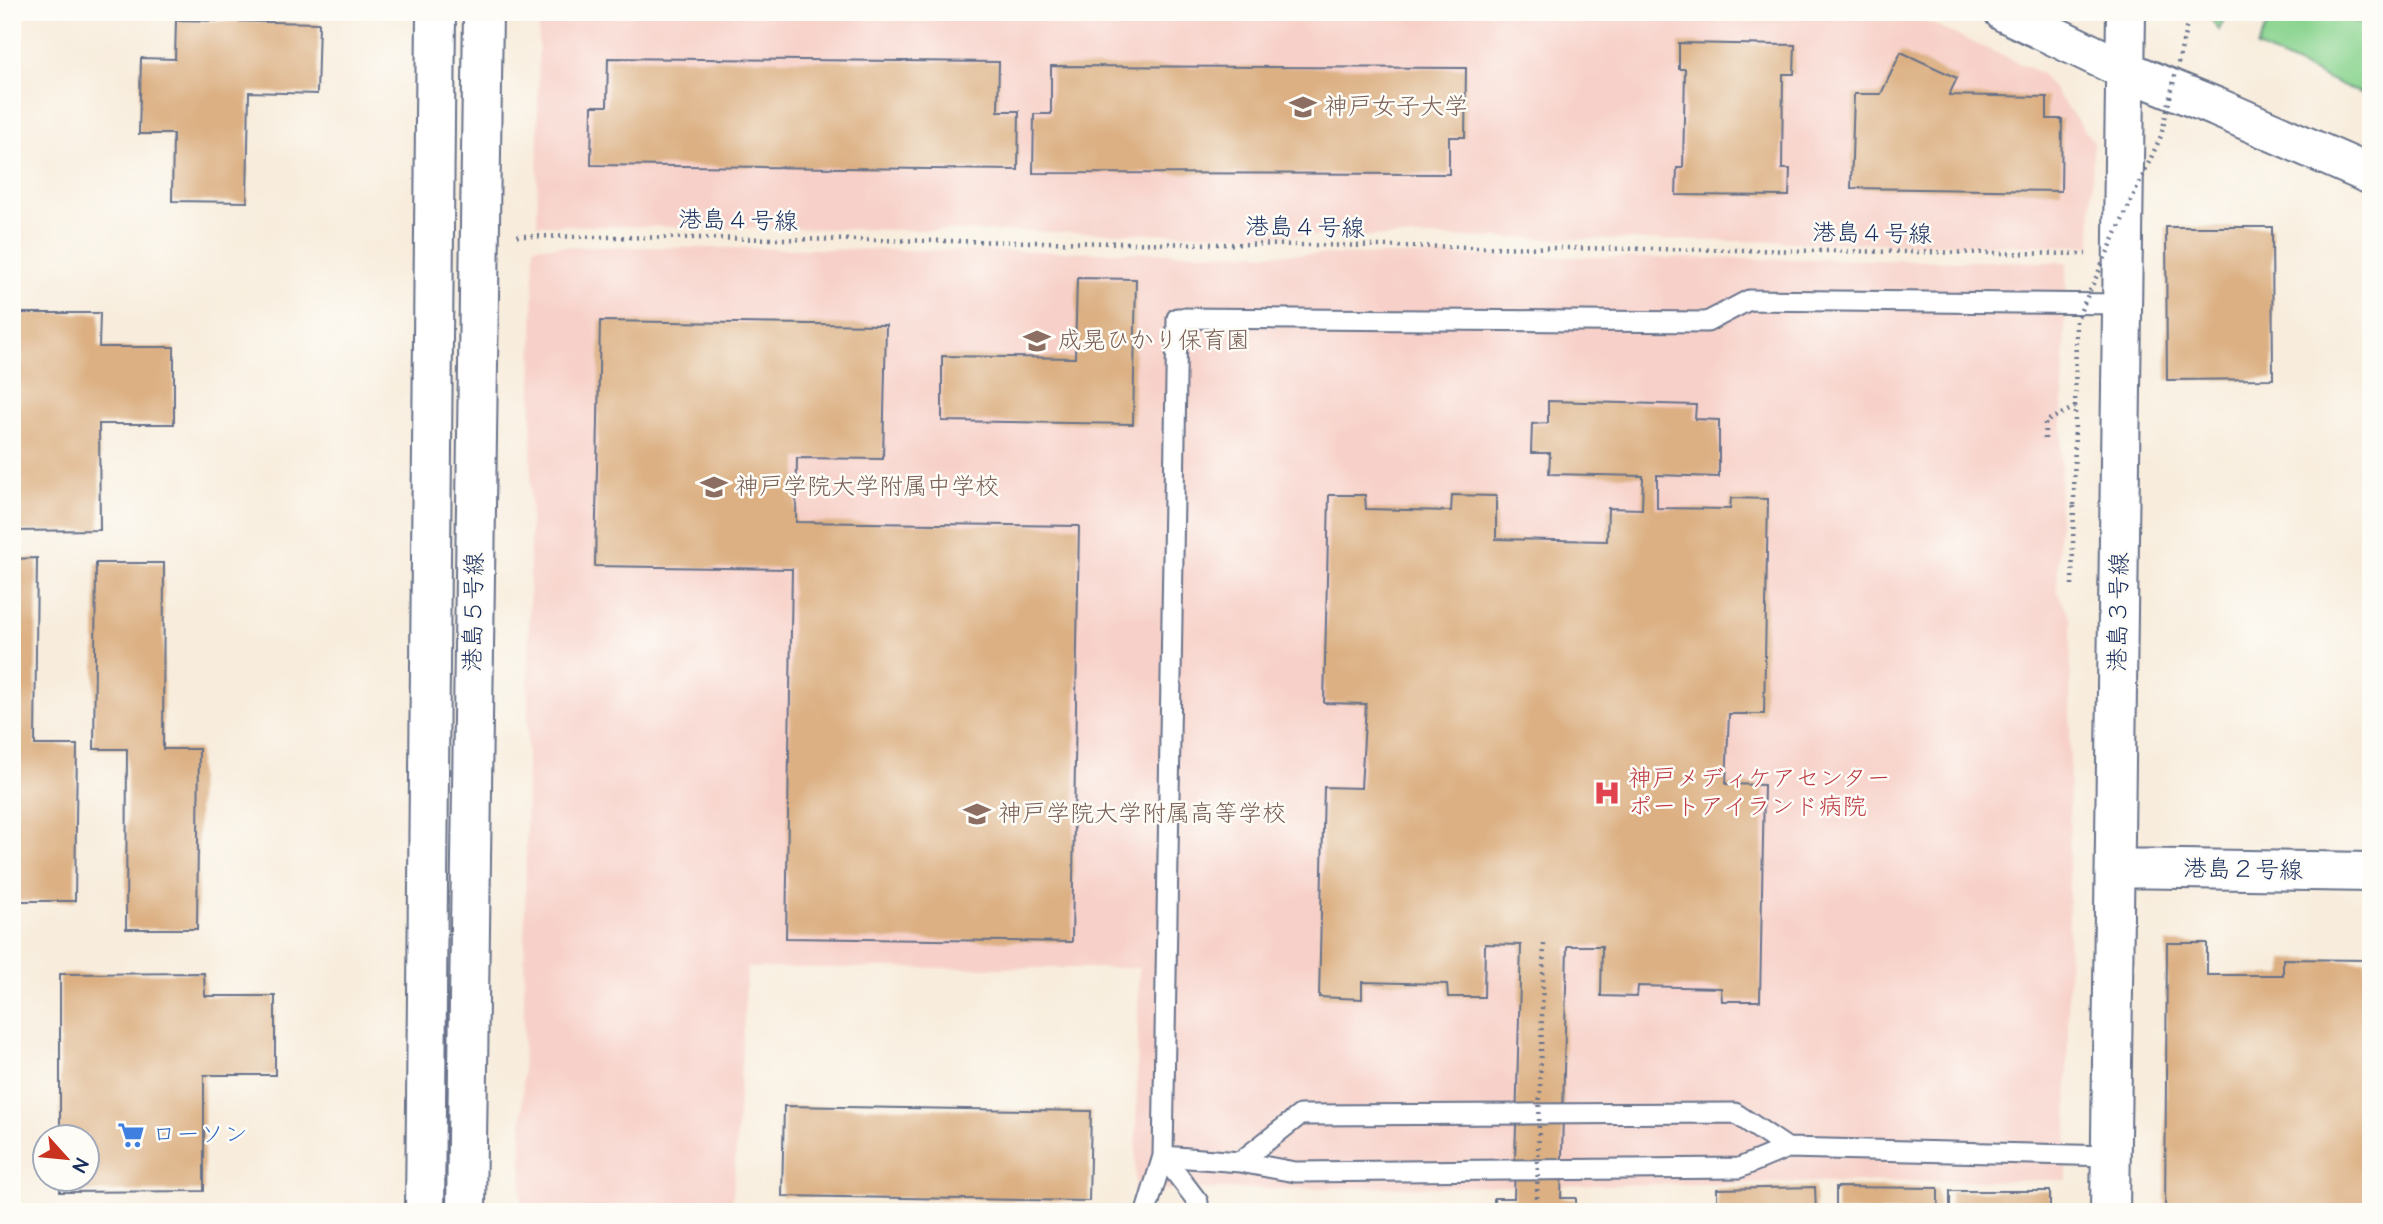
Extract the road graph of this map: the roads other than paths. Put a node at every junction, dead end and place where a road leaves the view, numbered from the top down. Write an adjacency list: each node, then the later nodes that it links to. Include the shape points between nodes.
1 (436, 12): 14 (street, 港島５号線)
2 (483, 12): 15 (street, 港島５号線)
3 (2004, 12): 5 (street)
4 (2126, 12): 5 (street, 港島３号線)
5 (2125, 70): 6 (street); 7 (street, 港島３号線)
6 (2371, 175)
7 (2123, 304): 8 (street, 港島３号線); 11 (lane, via 1749,300 1707,322 1177,318)
8 (2116, 868): 9 (street, 港島２号線); 12 (street, 港島３号線)
9 (2371, 872)
10 (1787, 1148): 12 (lane); 13 (lane, via 1740,1168 1296,1172); 13 (lane, via 1735,1113 1300,1115)
11 (1163, 1156): 13 (lane); 16 (lane); 17 (lane, via 1198,1202)
12 (2111, 1156): 18 (street, 港島３号線)
13 (1240, 1162)
14 (425, 1212)
15 (466, 1212)
16 (1146, 1212)
17 (1198, 1212)
18 (2110, 1212)

